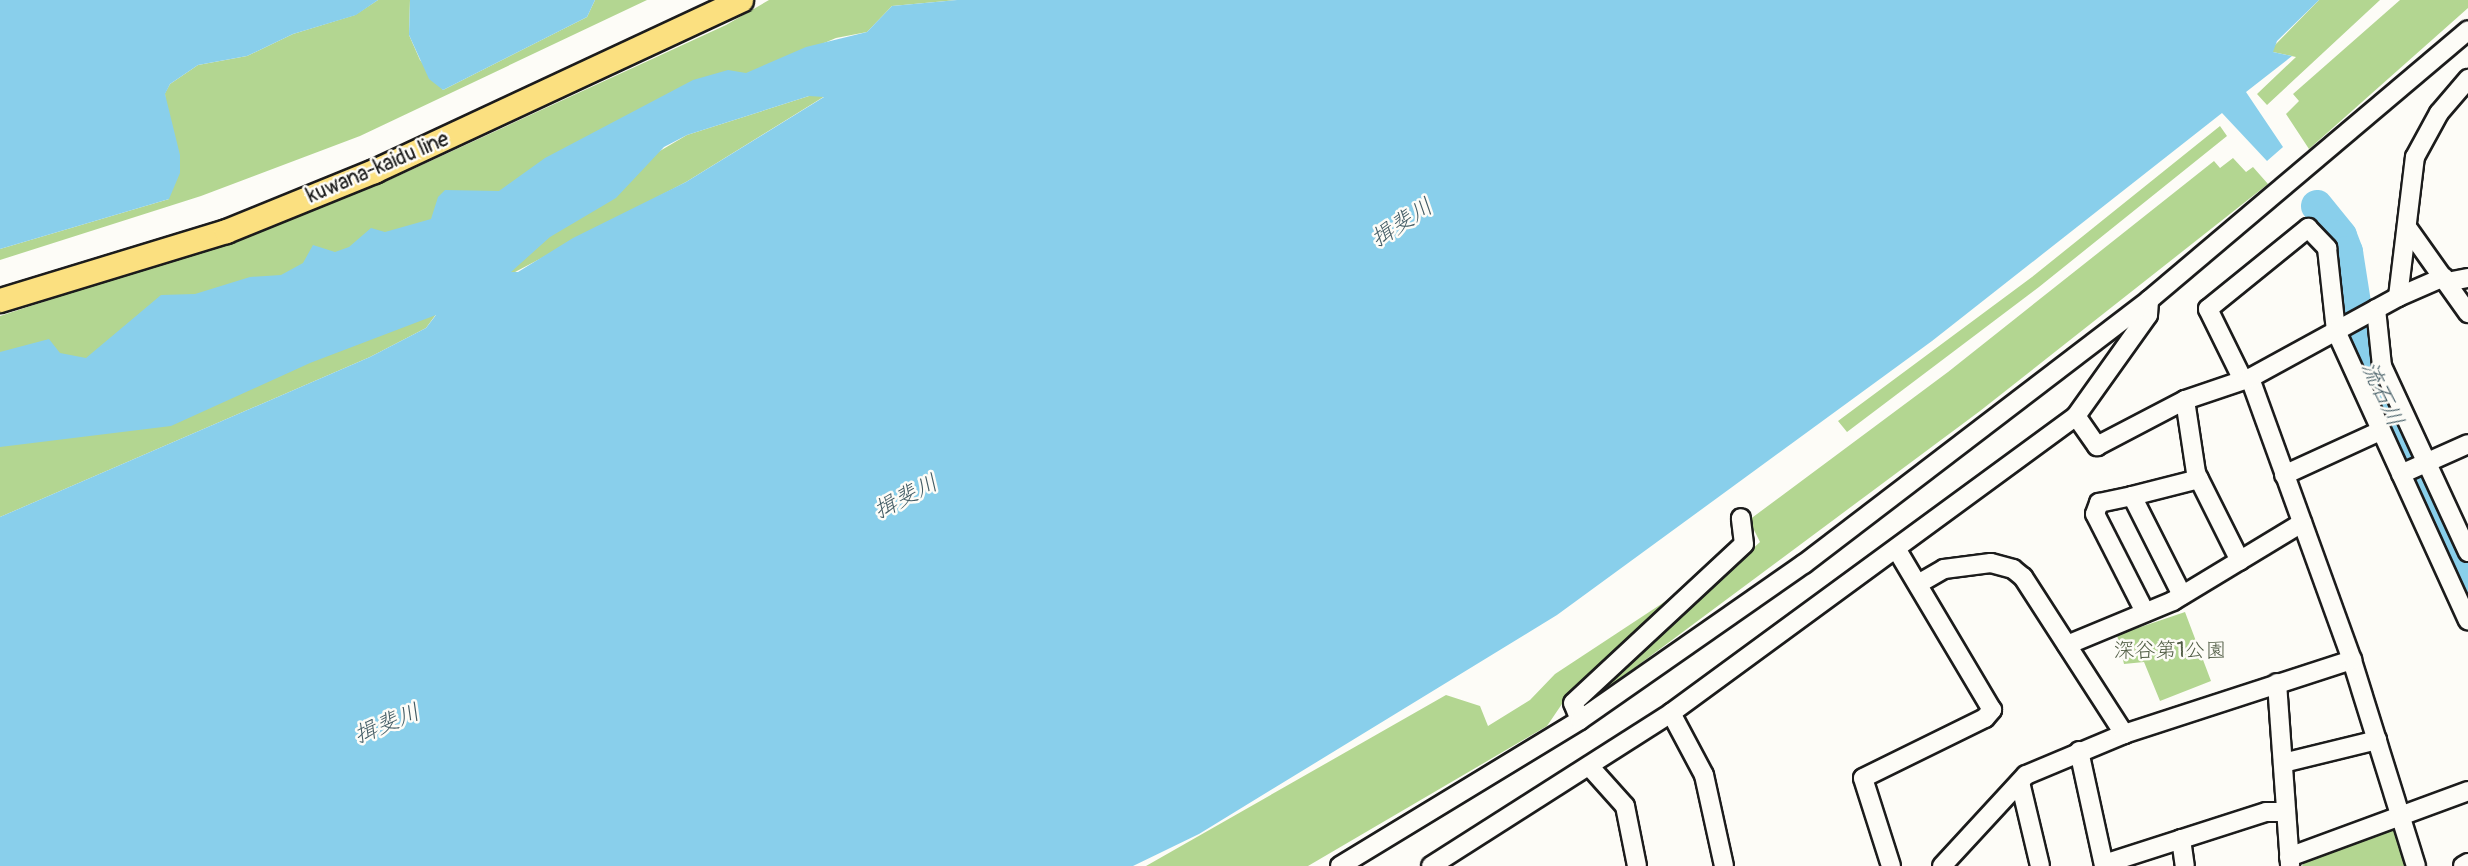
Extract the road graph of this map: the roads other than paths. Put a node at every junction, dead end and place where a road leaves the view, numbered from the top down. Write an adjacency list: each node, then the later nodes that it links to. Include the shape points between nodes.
1 (741, 0): 10 (main road, kuwana-kaidu line, via 374,172 226,231)
2 (2468, 30): 11 (street)
3 (2468, 79): 5 (street)
4 (2468, 94): 5 (street)
5 (2431, 126): 6 (street, via 2415,157 2407,201)
6 (2409, 230): 8 (street); 9 (street)
7 (2468, 278): 8 (street)
8 (2446, 280): 9 (street); 13 (street)
9 (2398, 297): 12 (street)
10 (0, 300)
11 (2149, 300): 17 (street, via 2148,315); 37 (street, via 1804,564)
12 (2370, 312): 14 (street); 20 (street)
13 (2468, 313)
14 (2338, 330): 15 (street); 15 (street, via 2327,248 2308,228 2208,309); 18 (street)
15 (2246, 378): 16 (street); 21 (street)
16 (2185, 400): 17 (street, via 2097,446); 22 (street)
17 (2076, 416): 26 (street)
18 (2380, 431): 20 (street); 21 (street)
19 (2468, 444): 20 (street)
20 (2414, 467): 27 (street); 32 (street)
21 (2284, 475): 25 (street)
22 (2199, 479): 23 (street); 28 (street)
23 (2132, 496): 30 (street); 31 (street, via 2099,503 2095,514)
24 (1741, 518): 37 (street, via 1744,544 1573,704)
25 (2302, 523): 28 (street); 34 (street)
26 (1897, 551): 29 (street); 36 (street)
27 (2468, 552)
28 (2240, 561): 30 (street)
29 (1918, 584): 33 (street, via 1944,569 2004,565 2023,577); 55 (street, via 1993,710 1941,742 1863,778)
30 (2182, 595): 31 (street)
31 (2145, 612): 33 (street)
32 (2468, 620)
33 (2067, 645): 38 (street)
34 (2353, 660): 35 (street); 39 (street)
35 (2277, 683): 38 (street); 41 (street)
36 (1671, 713): 42 (street); 54 (street, via 1704,775)
37 (1580, 720): 51 (street)
38 (2124, 734): 40 (street)
39 (2376, 740): 41 (street); 46 (street)
40 (2079, 751): 43 (street); 50 (street)
41 (2283, 763): 45 (street)
42 (1590, 767): 52 (street); 53 (street, via 1625,806)
43 (2020, 782): 56 (street); 57 (street)
44 (2468, 791): 46 (street)
45 (2286, 812): 47 (street, via 2266,812); 48 (street)
46 (2402, 817): 48 (street); 59 (street)
47 (2181, 839): 50 (street); 58 (street)
48 (2290, 862)
49 (2468, 863): 60 (street)
50 (2104, 865)
51 (1340, 866)
52 (1431, 866)
53 (1637, 866)
54 (1724, 866)
55 (1891, 866)
56 (1942, 866)
57 (2040, 866)
58 (2185, 866)
59 (2416, 866)
60 (2463, 866)

